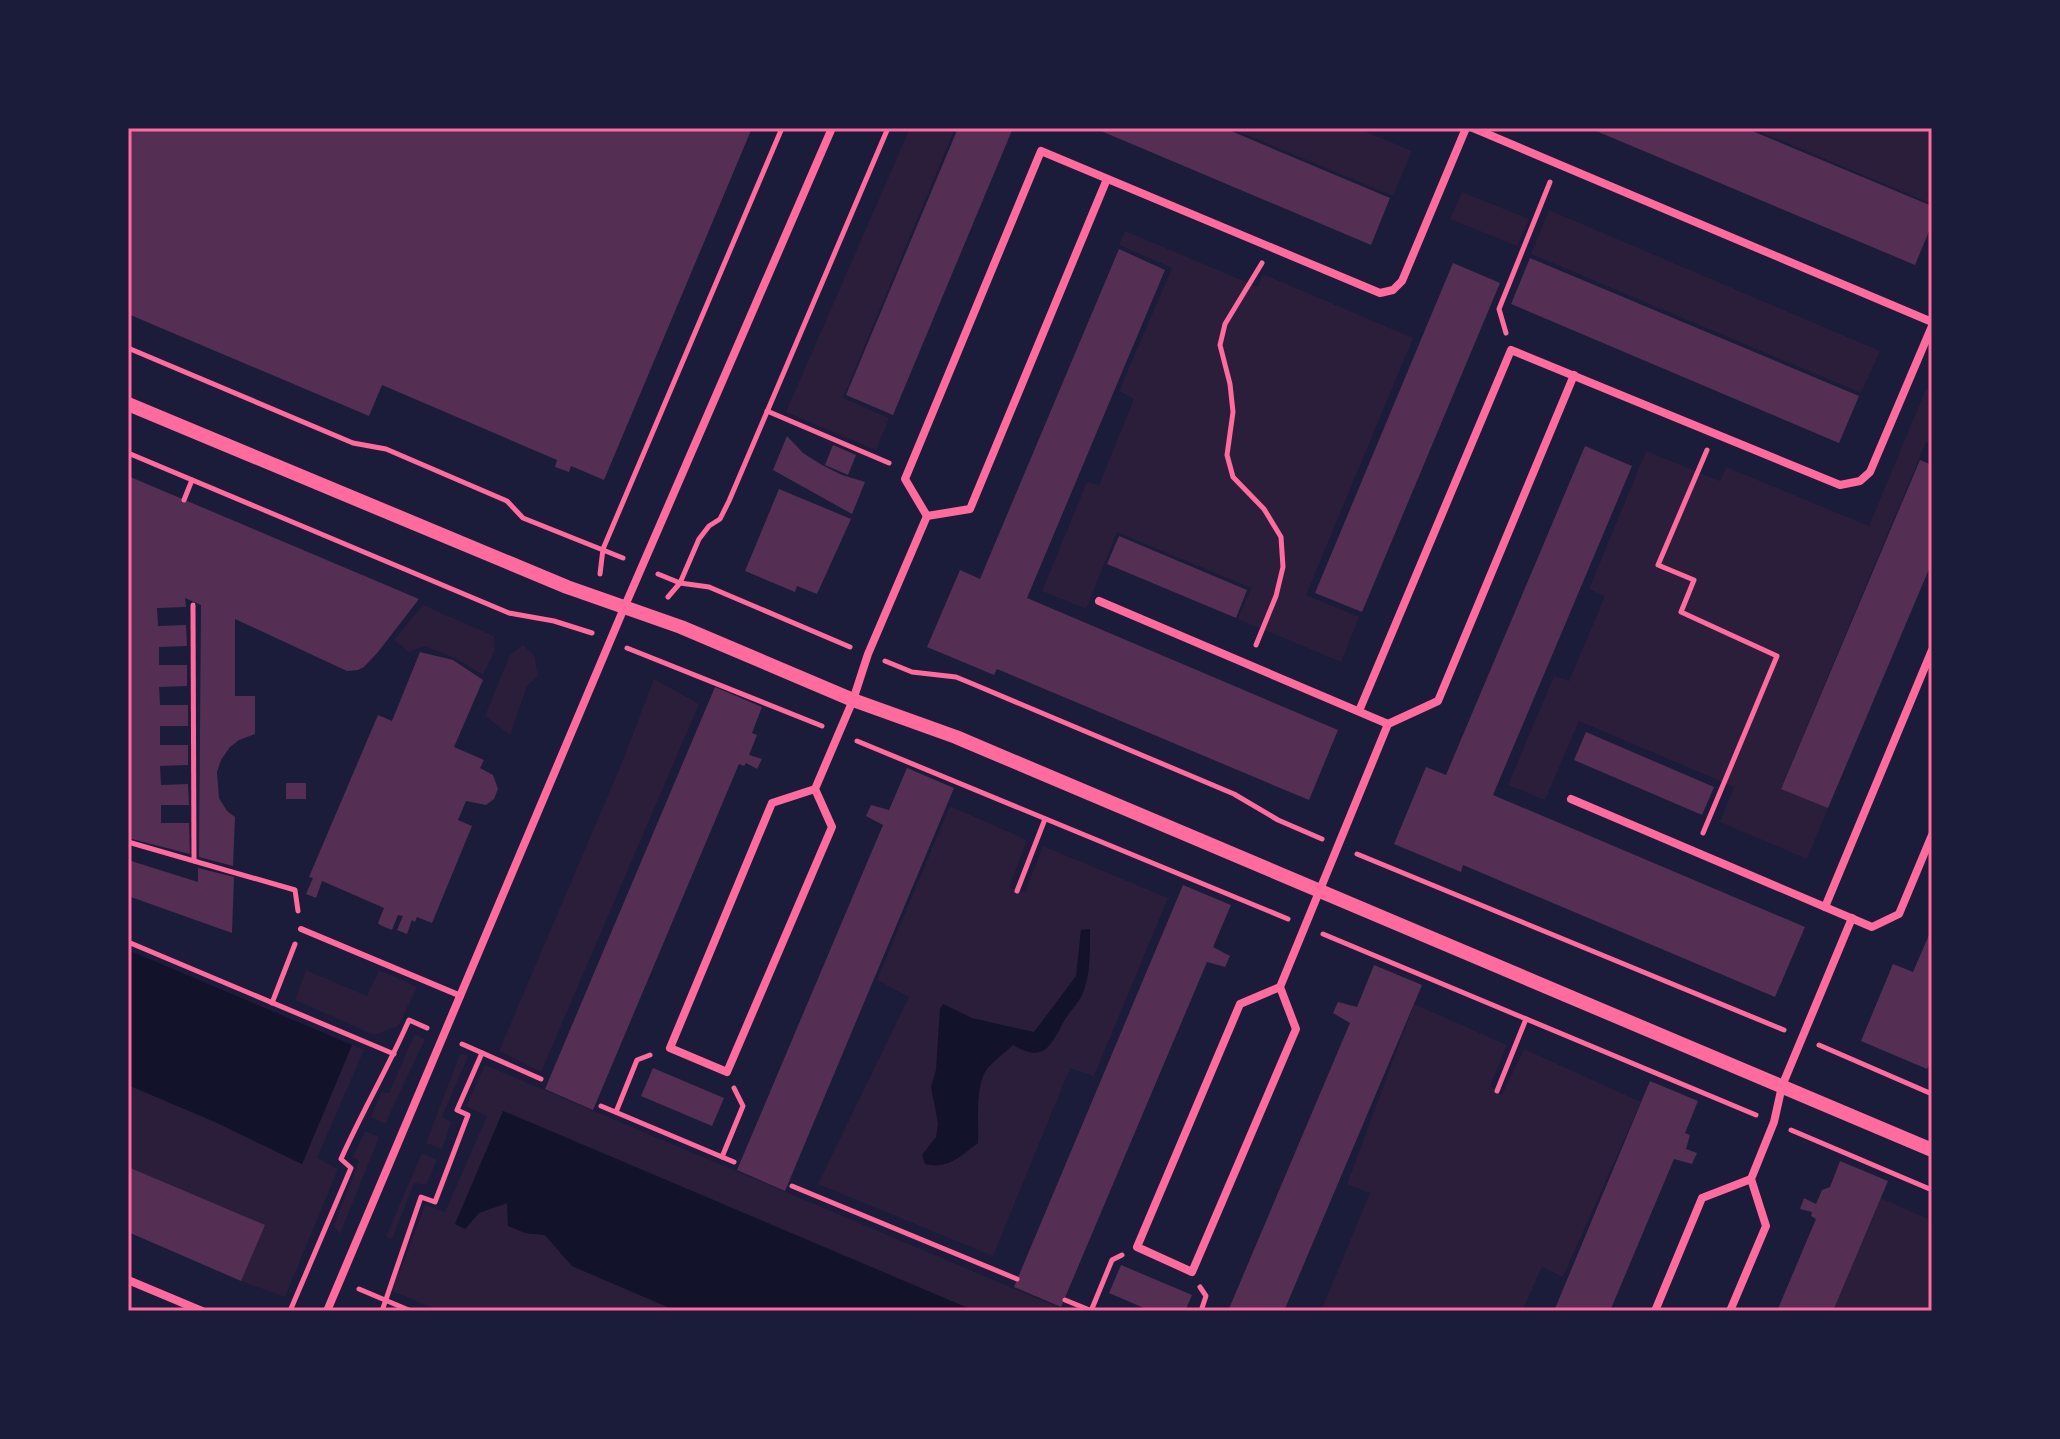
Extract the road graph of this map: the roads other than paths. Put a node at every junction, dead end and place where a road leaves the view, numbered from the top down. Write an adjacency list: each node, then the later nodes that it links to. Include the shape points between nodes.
1 (832, 128): 10 (street)
2 (1466, 128): 4 (street, via 1402,281 1380,293)
3 (1473, 128): 5 (street)
4 (1107, 179): 8 (street, via 970,509); 8 (street, via 1041,151 905,479)
5 (1932, 324): 6 (street, via 1870,472 1860,481 1840,485)
6 (1574, 375): 13 (street, via 1511,350); 14 (street, via 1438,701)
7 (128, 404): 10 (street)
8 (927, 516): 12 (street)
9 (1099, 601): 13 (street)
10 (624, 608): 12 (street); 23 (street)
11 (1932, 650): 19 (street)
12 (853, 700): 15 (street); 18 (street, via 956,737)
13 (1359, 711): 14 (street)
14 (1388, 724): 18 (street)
15 (815, 789): 15 (street, via 832,827 727,1072 670,1048 772,803)
16 (1571, 799): 19 (street)
17 (1932, 835): 20 (street, via 1899,914 1872,927)
18 (1319, 891): 22 (street); 24 (street)
19 (1825, 907): 20 (street)
20 (1852, 918): 24 (street)
21 (301, 929): 23 (lane)
22 (1280, 987): 22 (street, via 1240,1004 1137,1247 1192,1272 1296,1029)
23 (461, 996): 29 (street)
24 (1782, 1086): 25 (street); 26 (street)
25 (1932, 1150)
26 (1751, 1179): 30 (street, via 1702,1198); 31 (street, via 1766,1226)
27 (128, 1280): 28 (street)
28 (202, 1311)
29 (327, 1311)
30 (1655, 1311)
31 (1730, 1311)

